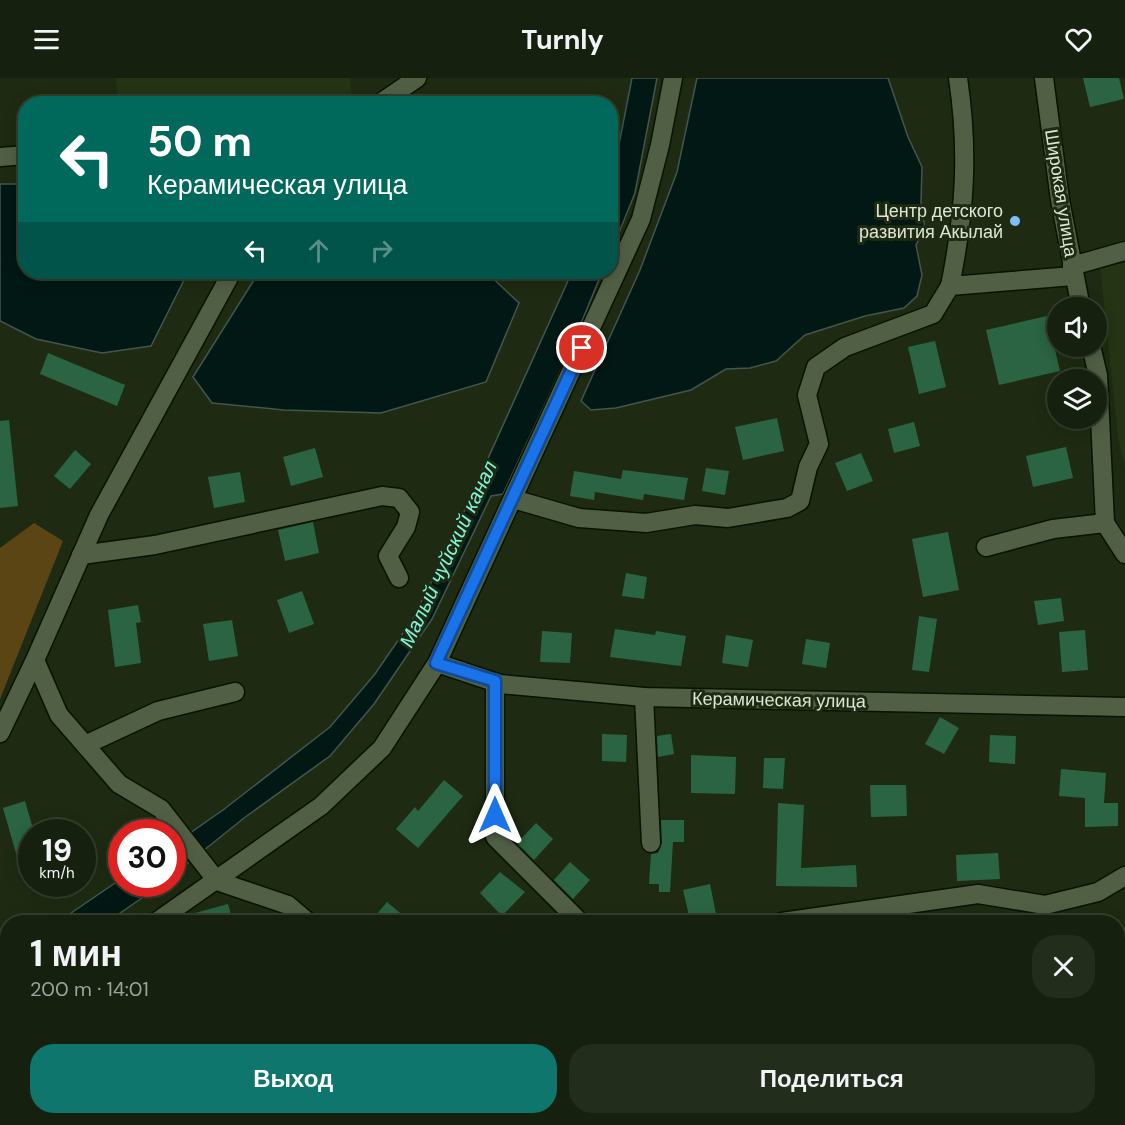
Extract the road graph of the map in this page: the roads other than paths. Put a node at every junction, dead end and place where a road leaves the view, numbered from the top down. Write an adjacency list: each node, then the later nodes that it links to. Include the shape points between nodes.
1 (417, 78): 5 (street)
2 (673, 78): 9 (street, via 641,219)
3 (958, 78): 13 (street, via 965,129 964,211)
4 (1044, 78): 10 (street, Широкая улица)
5 (391, 96)
6 (18, 156): 7 (street)
7 (0, 157)
8 (1125, 251): 10 (street)
9 (618, 269)
10 (1073, 271): 13 (street); 14 (street, Широкая улица)
11 (228, 279): 20 (street, via 104,504)
12 (614, 279): 16 (street)
13 (950, 286): 16 (street, via 933,314 845,347 816,367 807,395 819,444 808,467 800,501 794,504 728,518 695,515 646,523 579,518)
14 (1079, 297)
15 (1094, 357): 17 (street, via 1098,375)
16 (513, 499): 23 (street)
17 (1105, 523): 18 (street, via 1053,529); 19 (street)
18 (986, 547)
19 (1125, 554)
20 (81, 555): 21 (street, via 166,543 382,496 399,498 410,512 406,527 388,556); 22 (street)
21 (399, 578)
22 (35, 660): 28 (street); 29 (street, via 59,715)
23 (436, 663): 24 (street, Керамическая улица); 32 (street, via 382,748 321,806)
24 (495, 681): 26 (street, Керамическая улица); 35 (street, via 495,837)
25 (235, 692): 29 (street, via 158,711)
26 (644, 697): 27 (street, Керамическая улица); 30 (street)
27 (1125, 707)
28 (0, 733)
29 (85, 745): 32 (street, via 119,784 161,810)
30 (651, 843)
31 (1125, 876): 36 (street, via 1098,891 1045,905 978,894)
32 (217, 881): 33 (street); 34 (street, via 288,905)
33 (166, 915)
34 (300, 915)
35 (572, 915)
36 (831, 915)

